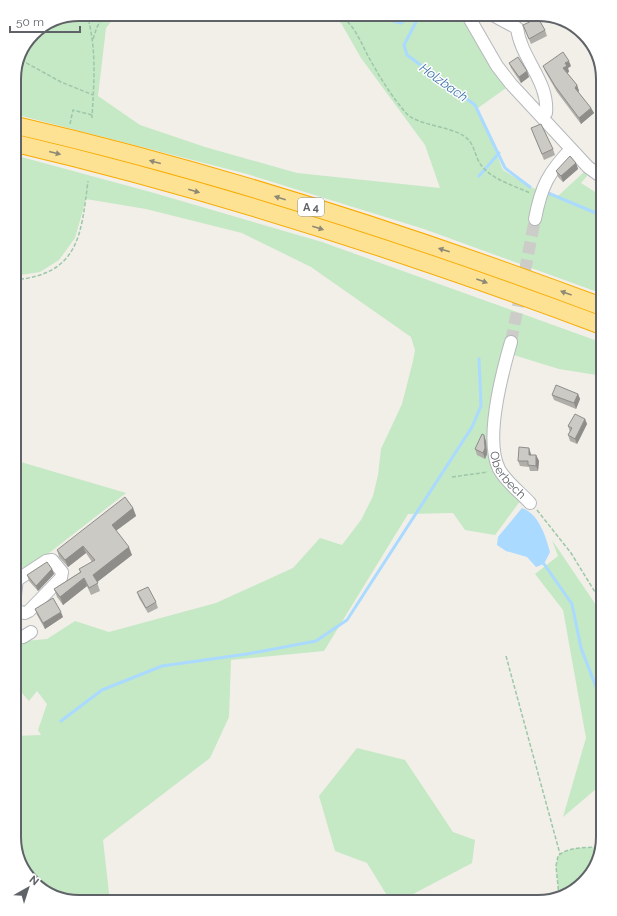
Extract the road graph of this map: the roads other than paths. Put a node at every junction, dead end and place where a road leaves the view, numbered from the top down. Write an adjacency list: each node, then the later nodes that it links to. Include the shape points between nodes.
1 (471, 21): 3 (street, via 497,66)
2 (504, 21): 3 (street, via 518,28 522,50 544,92 547,108 546,114)
3 (542, 117): 6 (street)
4 (21, 127): 9 (highway, A 4, one-way to 4, via 360,222 168,165)
5 (21, 145): 10 (highway, A 4, one-way to 10, via 162,181 368,243)
6 (571, 149): 7 (street); 8 (street, via 548,176 539,197)
7 (596, 173)
8 (535, 219)
9 (596, 304)
10 (596, 323)
11 (511, 342): 12 (street, Oberbech, via 500,381 495,423 495,460 510,483)
12 (530, 503)
13 (21, 571): 14 (street, via 52,560 62,572 62,578 29,612)
14 (21, 612)
15 (31, 632): 16 (street)
16 (21, 637)

